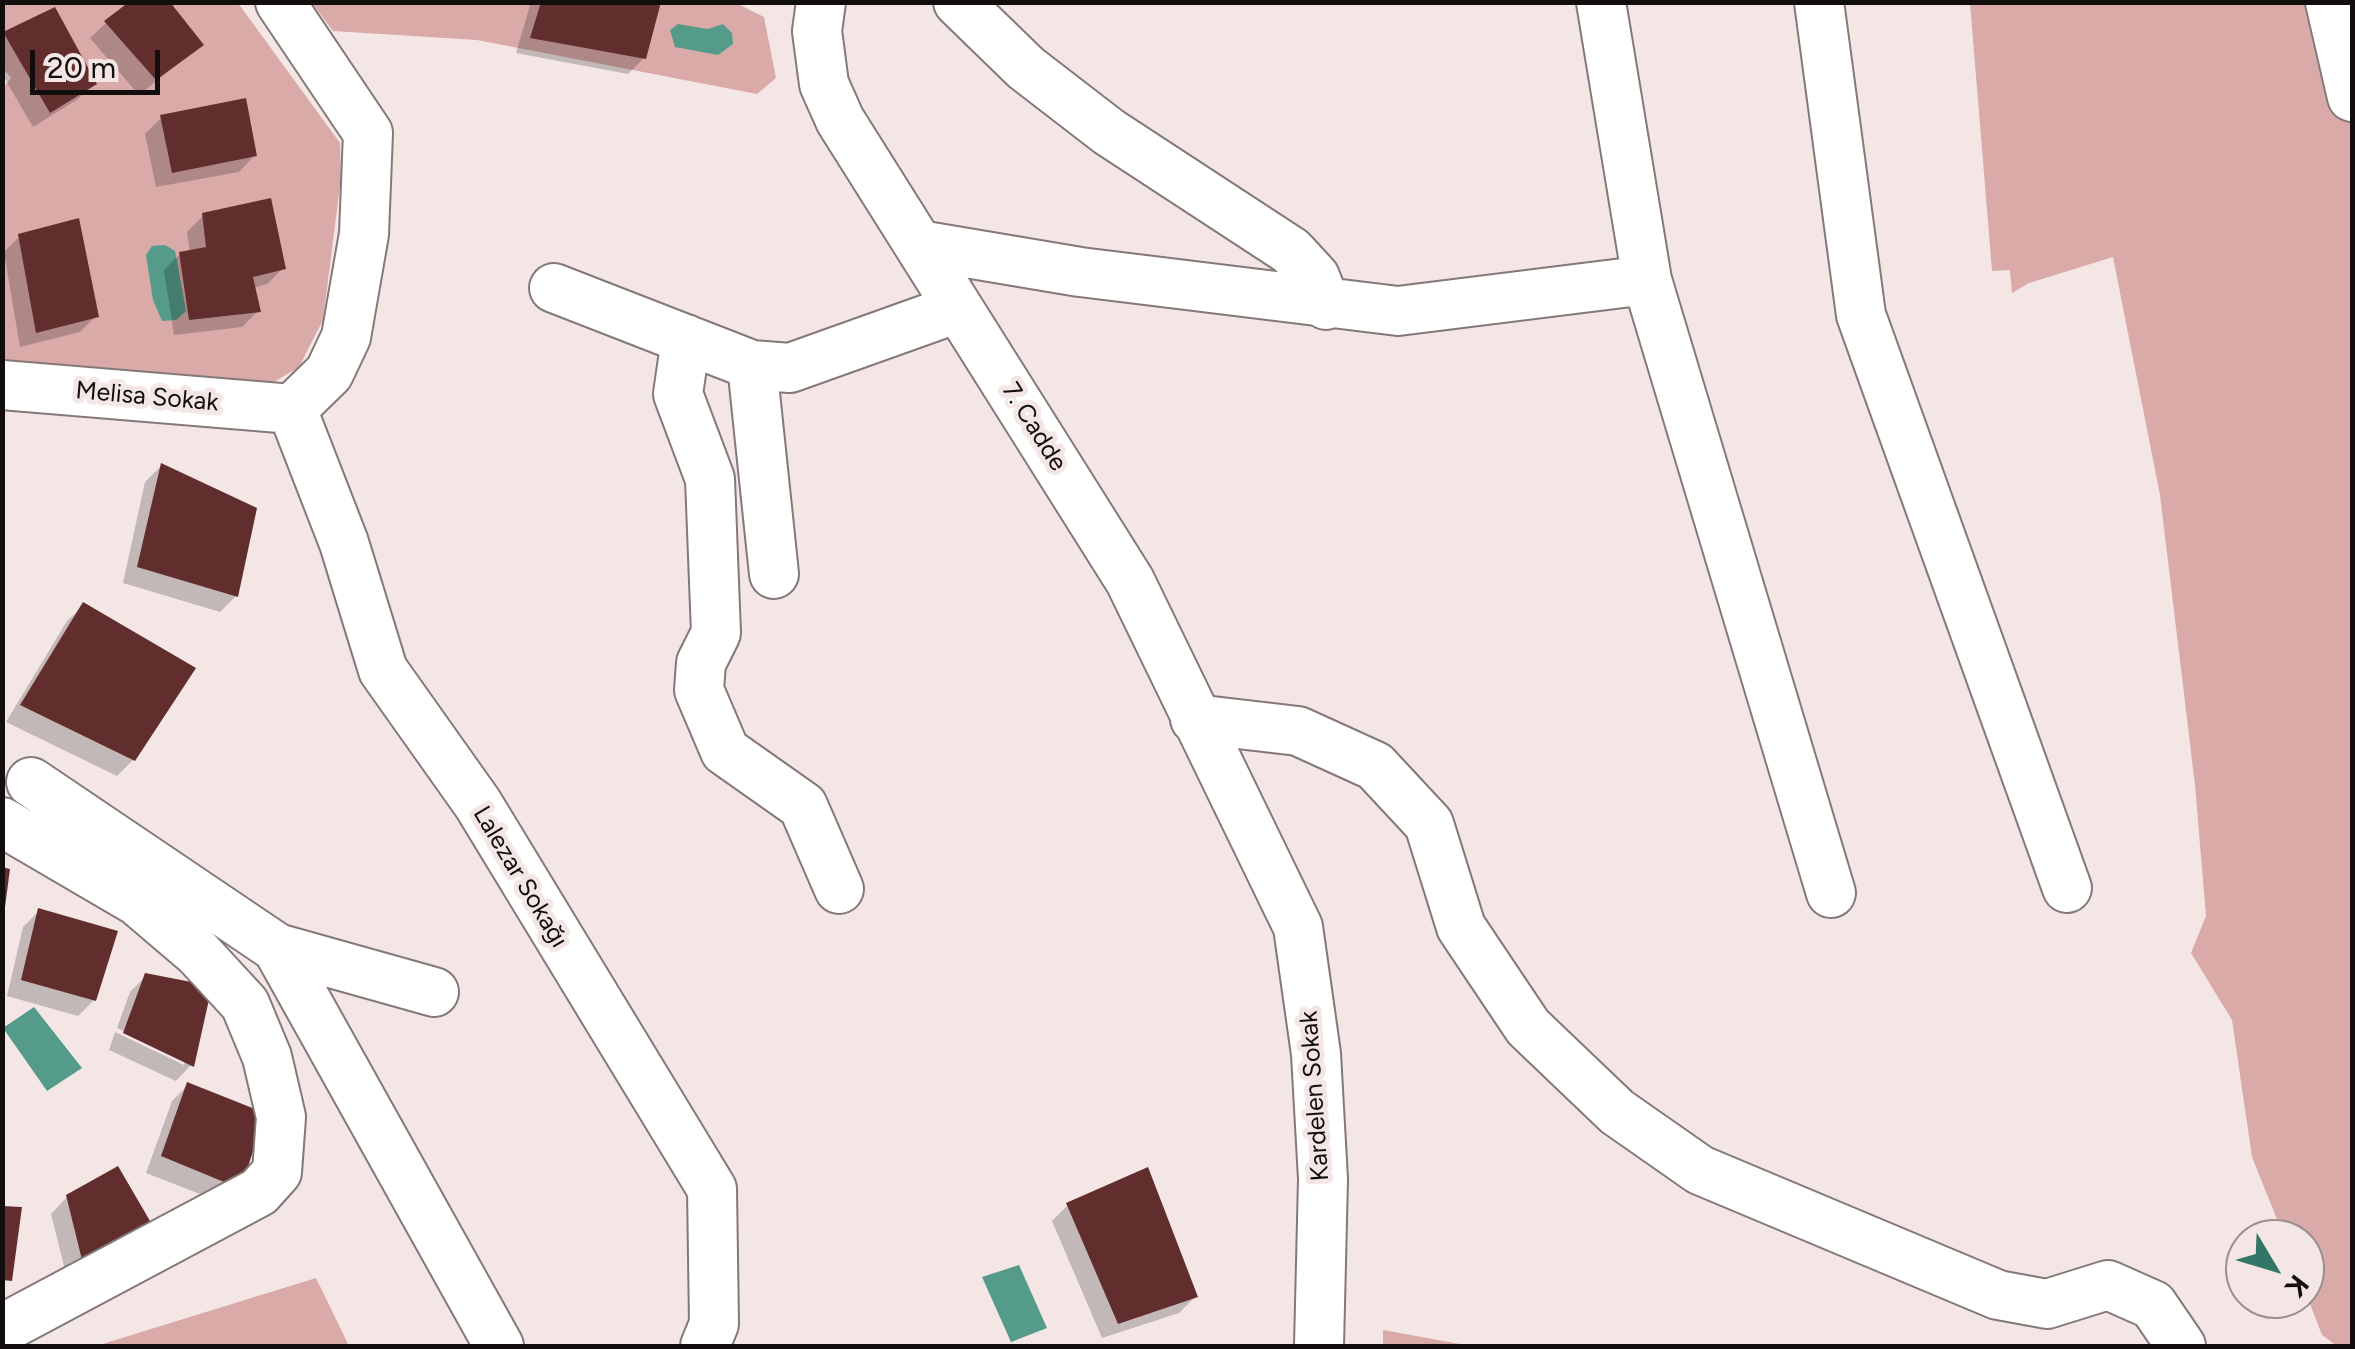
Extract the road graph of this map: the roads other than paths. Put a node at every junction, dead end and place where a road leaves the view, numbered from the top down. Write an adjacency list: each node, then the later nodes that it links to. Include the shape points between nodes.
1 (280, 2): 16 (street, via 368,134 364,234 346,338 329,373)
2 (821, 2): 8 (street, 7. Cadde, via 816,31 824,84 870,172)
3 (1602, 2): 9 (street)
4 (1820, 2): 22 (street, via 1862,315)
5 (2330, 2): 7 (street)
6 (958, 3): 11 (street, via 1026,68 1109,132 1292,250 1315,277)
7 (2352, 98)
8 (919, 245): 11 (street); 12 (street, 7. Cadde)
9 (1647, 280): 11 (street, via 1398,311); 24 (street)
10 (554, 288): 13 (street)
11 (1326, 305)
12 (958, 308): 14 (street, via 790,368); 18 (street, 7. Cadde, via 1130,580)
13 (686, 339): 14 (street); 23 (street, via 678,394 710,478 716,633 701,663 700,690 725,751 803,806)
14 (752, 365): 17 (street)
15 (2, 385): 16 (street, Melisa Sokak)
16 (292, 409): 29 (street, Lalezar Sokağı, via 383,670 478,804 712,1189 714,1324)
17 (774, 574)
18 (1195, 719): 21 (street, 7. Cadde); 31 (street, via 1298,731 1375,766 1429,824 1461,927 1528,1027 1617,1112 1700,1170 1998,1295 2047,1304 2108,1284 2152,1305)
19 (12, 774): 25 (street)
20 (2, 822): 27 (street, via 137,901 198,952 244,1004 267,1056 280,1117 277,1172 259,1192)
21 (1260, 856): 30 (street, Kardelen Sokak, via 1298,927 1316,1054 1323,1179)
22 (2067, 888)
23 (839, 889)
24 (1831, 893)
25 (278, 948): 26 (street); 28 (street)
26 (434, 992)
27 (2, 1329)
28 (499, 1346)
29 (705, 1346)
30 (1319, 1346)
31 (2181, 1346)

